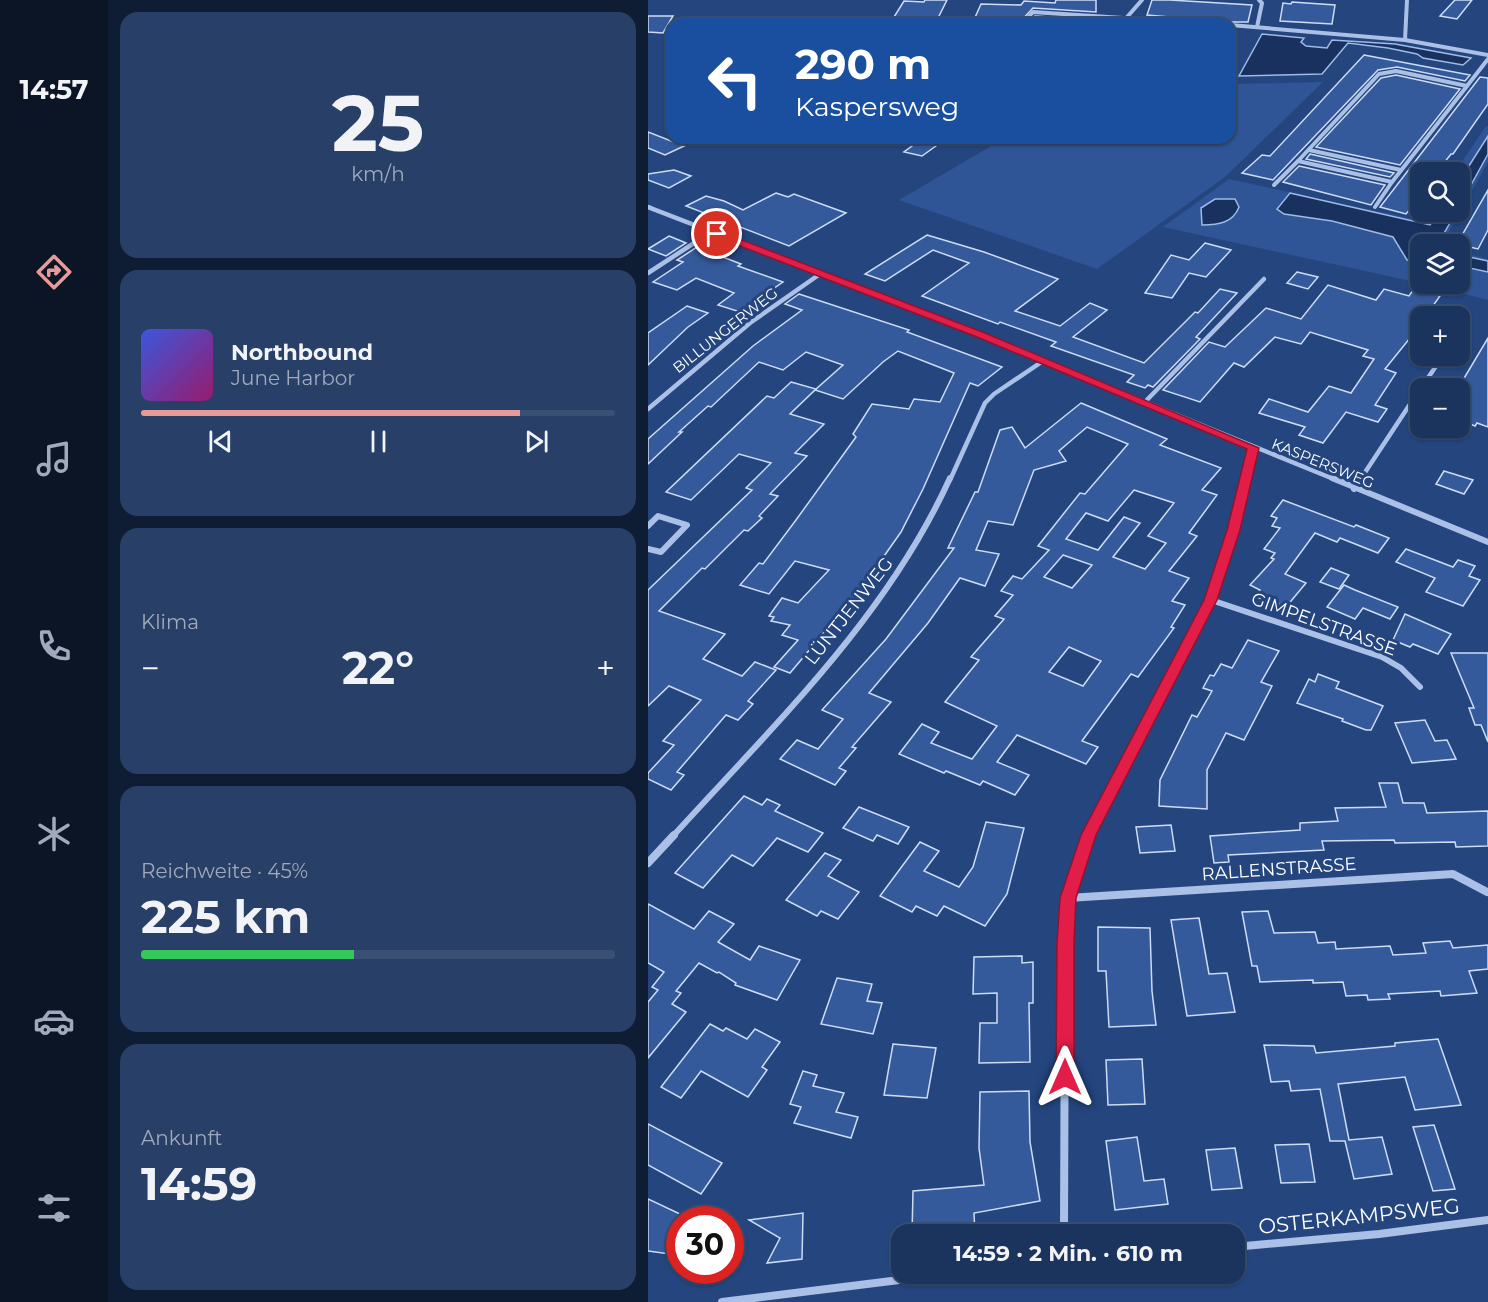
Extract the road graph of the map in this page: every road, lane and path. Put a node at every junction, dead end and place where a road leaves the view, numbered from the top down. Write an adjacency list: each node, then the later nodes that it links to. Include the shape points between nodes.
1 (1142, 0): 6 (street)
2 (1259, 0): 8 (street, via 1263,3)
3 (1407, 0): 9 (street)
4 (1028, 18): 5 (street, via 1033,12)
5 (1112, 18)
6 (1126, 18)
7 (1236, 25): 8 (street)
8 (1257, 27): 9 (street)
9 (1405, 40): 10 (street)
10 (1488, 57): 11 (street)
11 (1468, 86): 12 (street, via 1396,71 1379,74); 14 (street)
12 (1310, 150): 13 (street); 14 (street)
13 (1298, 161): 15 (street); 16 (street)
14 (1401, 170): 15 (street)
15 (1392, 182): 18 (street)
16 (1274, 185)
17 (648, 207): 19 (street, KASPERSWEG)
18 (1375, 207)
19 (711, 232): 20 (street); 21 (street, KASPERSWEG)
20 (648, 273)
21 (820, 274): 23 (street, KASPERSWEG); 26 (street, BILLUNGERWEG, via 742,330)
22 (1264, 279): 24 (street)
23 (1043, 361): 24 (street, KASPERSWEG); 34 (street, LÜNTJENWEG, via 985,403 936,510 910,555 834,659)
24 (1144, 403): 27 (street, KASPERSWEG)
25 (1410, 405): 28 (street)
26 (648, 409)
27 (1253, 448): 28 (street, KASPERSWEG); 32 (street)
28 (1354, 489): 30 (street, KASPERSWEG)
29 (648, 526): 31 (street, via 658,516 687,525 661,552)
30 (1488, 542)
31 (648, 549)
32 (1211, 600): 33 (street, GIMPELSTRASSE, via 1382,657 1401,668); 36 (street, via 1089,835)
33 (1420, 687)
34 (648, 863)
35 (1487, 892): 36 (street, RALLENSTRASSE, via 1453,874)
36 (1068, 898): 38 (street)
37 (1488, 1220): 39 (street, OSTERKAMPSWEG)
38 (1064, 1224)
39 (1245, 1246)
40 (891, 1281): 41 (street)
41 (722, 1302)

